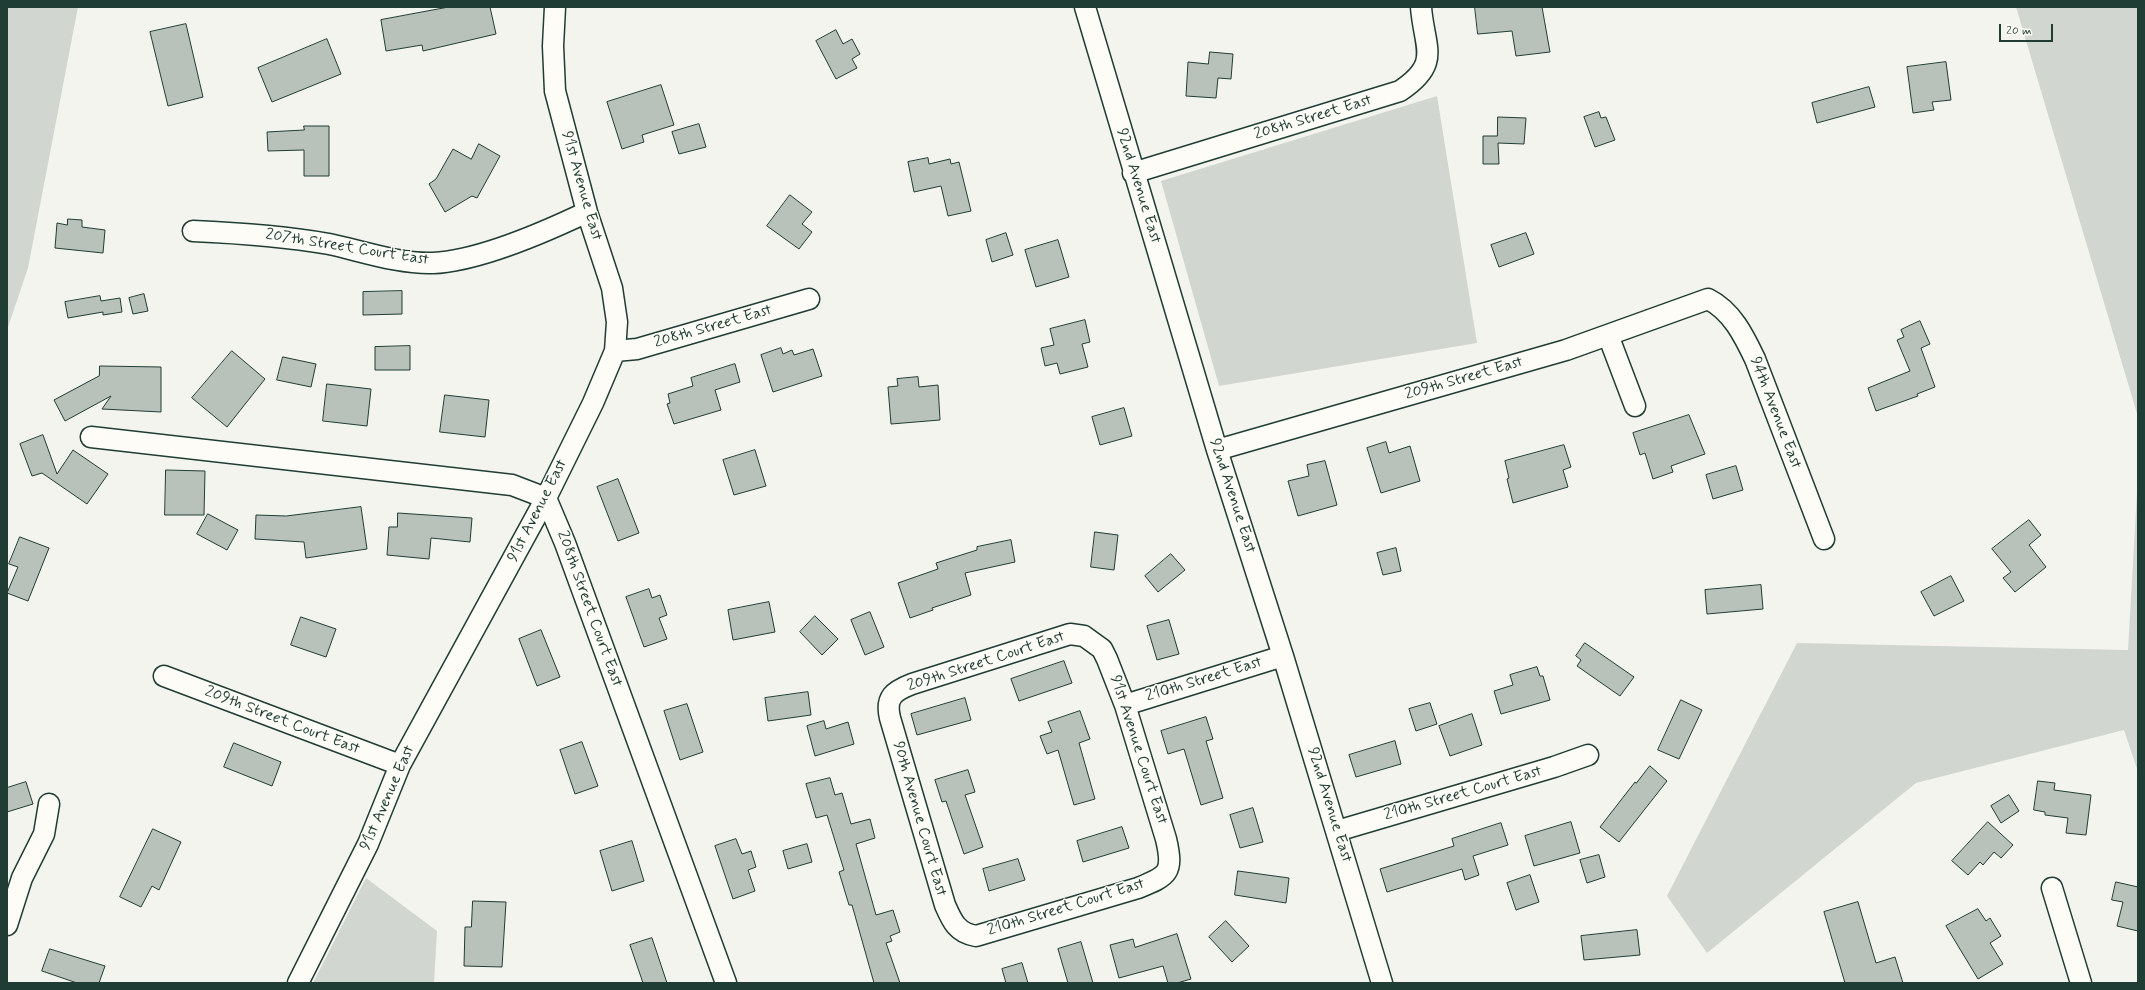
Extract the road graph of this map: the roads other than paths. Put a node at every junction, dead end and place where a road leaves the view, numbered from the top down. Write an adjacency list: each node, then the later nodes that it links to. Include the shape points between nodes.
1 (555, 7): 5 (street, 91st Avenue East, via 555,91)
2 (1085, 7): 4 (street, 92nd Avenue East)
3 (1421, 7): 4 (street, 208th Street East, via 1427,48 1426,67 1416,80 1400,91)
4 (1133, 173): 13 (street, 92nd Avenue East)
5 (587, 212): 6 (street, 207th Street Court East, via 549,230 468,258 432,263 408,261 298,239 251,233); 10 (street, 91st Avenue East, via 612,288 617,322)
6 (193, 231)
7 (809, 299): 10 (street, 208th Street East, via 637,349)
8 (1708, 299): 9 (street, 209th Street East); 15 (street, 94th Avenue East, via 1718,304 1741,331 1755,359)
9 (1608, 335): 11 (street); 13 (street, 209th Street East, via 1566,350)
10 (615, 351): 14 (street, 91st Avenue East, via 593,403)
11 (1635, 406)
12 (91, 437): 14 (street, via 512,485)
13 (1217, 450): 17 (street, 92nd Avenue East)
14 (546, 498): 22 (street, 91st Avenue East); 30 (street, 208th Street Court East, via 566,543)
15 (1824, 540)
16 (1084, 636): 19 (street, 209th Street Court East, via 1070,634 912,684); 20 (street, 91st Avenue Court East, via 1102,649)
17 (1283, 656): 20 (street, 210th Street East); 24 (street, 92nd Avenue East)
18 (164, 676): 22 (street, 209th Street Court East)
19 (890, 698): 28 (street, 90th Avenue Court East, via 890,718 945,905 953,923)
20 (1125, 705): 25 (street, 91st Avenue Court East, via 1168,844 1170,856)
21 (1588, 755): 24 (street, 210th Street Court East)
22 (400, 765): 29 (street, 91st Avenue East, via 368,844)
23 (49, 804): 27 (street, via 44,834 22,878)
24 (1337, 831): 31 (street, 92nd Avenue East)
25 (1166, 874): 28 (street, 210th Street Court East, via 1138,888 976,936)
26 (2052, 888): 32 (street)
27 (8, 923)
28 (965, 934)
29 (298, 983)
30 (726, 983)
31 (1382, 983)
32 (2081, 983)

